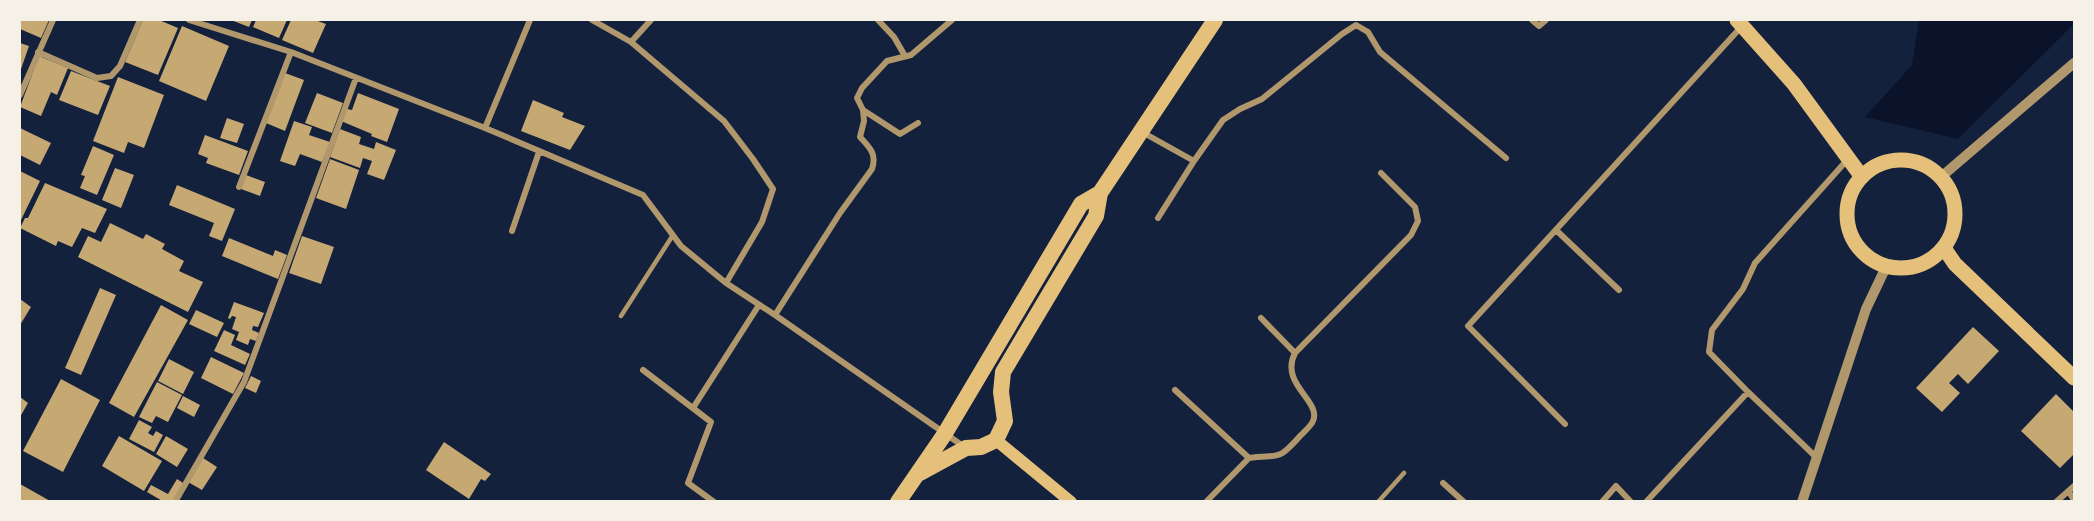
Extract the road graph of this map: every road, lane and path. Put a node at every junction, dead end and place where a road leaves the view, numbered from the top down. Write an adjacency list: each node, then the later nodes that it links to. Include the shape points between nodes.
1 (53, 20): 14 (street)
2 (140, 20): 14 (street, via 120,66 111,76 97,78)
3 (189, 20): 15 (street)
4 (530, 20): 22 (street)
5 (592, 20): 13 (street)
6 (651, 20): 13 (street)
7 (878, 20): 16 (street)
8 (951, 20): 16 (street)
9 (1215, 20): 23 (highway)
10 (1532, 20): 11 (street, via 1539,26)
11 (1546, 20)
12 (1740, 23): 26 (main road, via 1794,84); 34 (street)
13 (632, 42): 39 (street, via 724,121 773,189 762,222)
14 (38, 52): 19 (street)
15 (291, 52): 18 (street); 31 (street)
16 (905, 56): 20 (street, via 887,61 862,88 857,98)
17 (2074, 63): 30 (street)
18 (356, 78): 22 (street); 63 (street, via 244,382)
19 (20, 95)
20 (863, 110): 21 (street, via 900,134); 42 (street, via 860,137 874,153 872,169)
21 (918, 123)
22 (485, 128): 24 (street)
23 (1142, 132): 27 (street); 32 (highway)
24 (539, 152): 35 (street); 36 (street, via 643,195)
25 (1506, 158): 27 (street, via 1380,52 1368,33 1356,26 1262,99 1223,120)
26 (1849, 158): 29 (main road); 49 (street, via 1755,263 1743,288 1712,330 1709,352)
27 (1194, 161): 33 (street)
28 (1382, 173): 45 (street, via 1416,207 1418,221 1411,236)
29 (1862, 177): 30 (main road, via 1874,166 1894,160 1916,162); 38 (main road, via 1848,199 1846,221 1853,241 1867,257)
30 (1941, 177): 37 (main road, via 1955,208 1953,229)
31 (239, 187)
32 (1100, 193): 52 (highway, via 1081,204); 53 (highway, via 1096,216 1003,372 1005,421)
33 (1158, 218)
34 (1556, 230): 40 (street); 51 (street, via 1468,327)
35 (512, 231)
36 (673, 235): 39 (street); 43 (lane)
37 (1944, 248): 38 (main road, via 1928,262 1907,269); 47 (main road, via 1955,264)
38 (1886, 267): 56 (street, via 1866,309)
39 (726, 283): 41 (street)
40 (1619, 290)
41 (759, 305): 42 (street); 50 (street)
42 (775, 315): 52 (street)
43 (621, 316)
44 (1261, 318): 45 (street)
45 (1295, 353): 55 (street, via 1290,370 1313,408 1313,422 1278,457)
46 (643, 370): 50 (street)
47 (2074, 378)
48 (1175, 390): 55 (street)
49 (1748, 392): 56 (street); 72 (street)
50 (693, 408): 64 (street, via 711,422 688,483)
51 (1566, 424)
52 (944, 435): 54 (street); 58 (highway)
53 (996, 440): 54 (highway); 66 (main road)
54 (966, 448): 58 (highway)
55 (1249, 458): 67 (street)
56 (1816, 458): 73 (street)
57 (1404, 473): 68 (lane)
58 (915, 477): 65 (highway)
59 (1443, 483): 69 (street)
60 (2074, 486): 61 (street)
61 (2069, 492): 62 (street); 74 (street)
62 (2074, 500)
63 (175, 501)
64 (714, 501)
65 (898, 501)
66 (1071, 501)
67 (1206, 501)
68 (1378, 501)
69 (1464, 501)
70 (1602, 501): 71 (street, via 1616,486)
71 (1631, 501)
72 (1646, 501)
73 (1802, 501)
74 (2056, 501)

